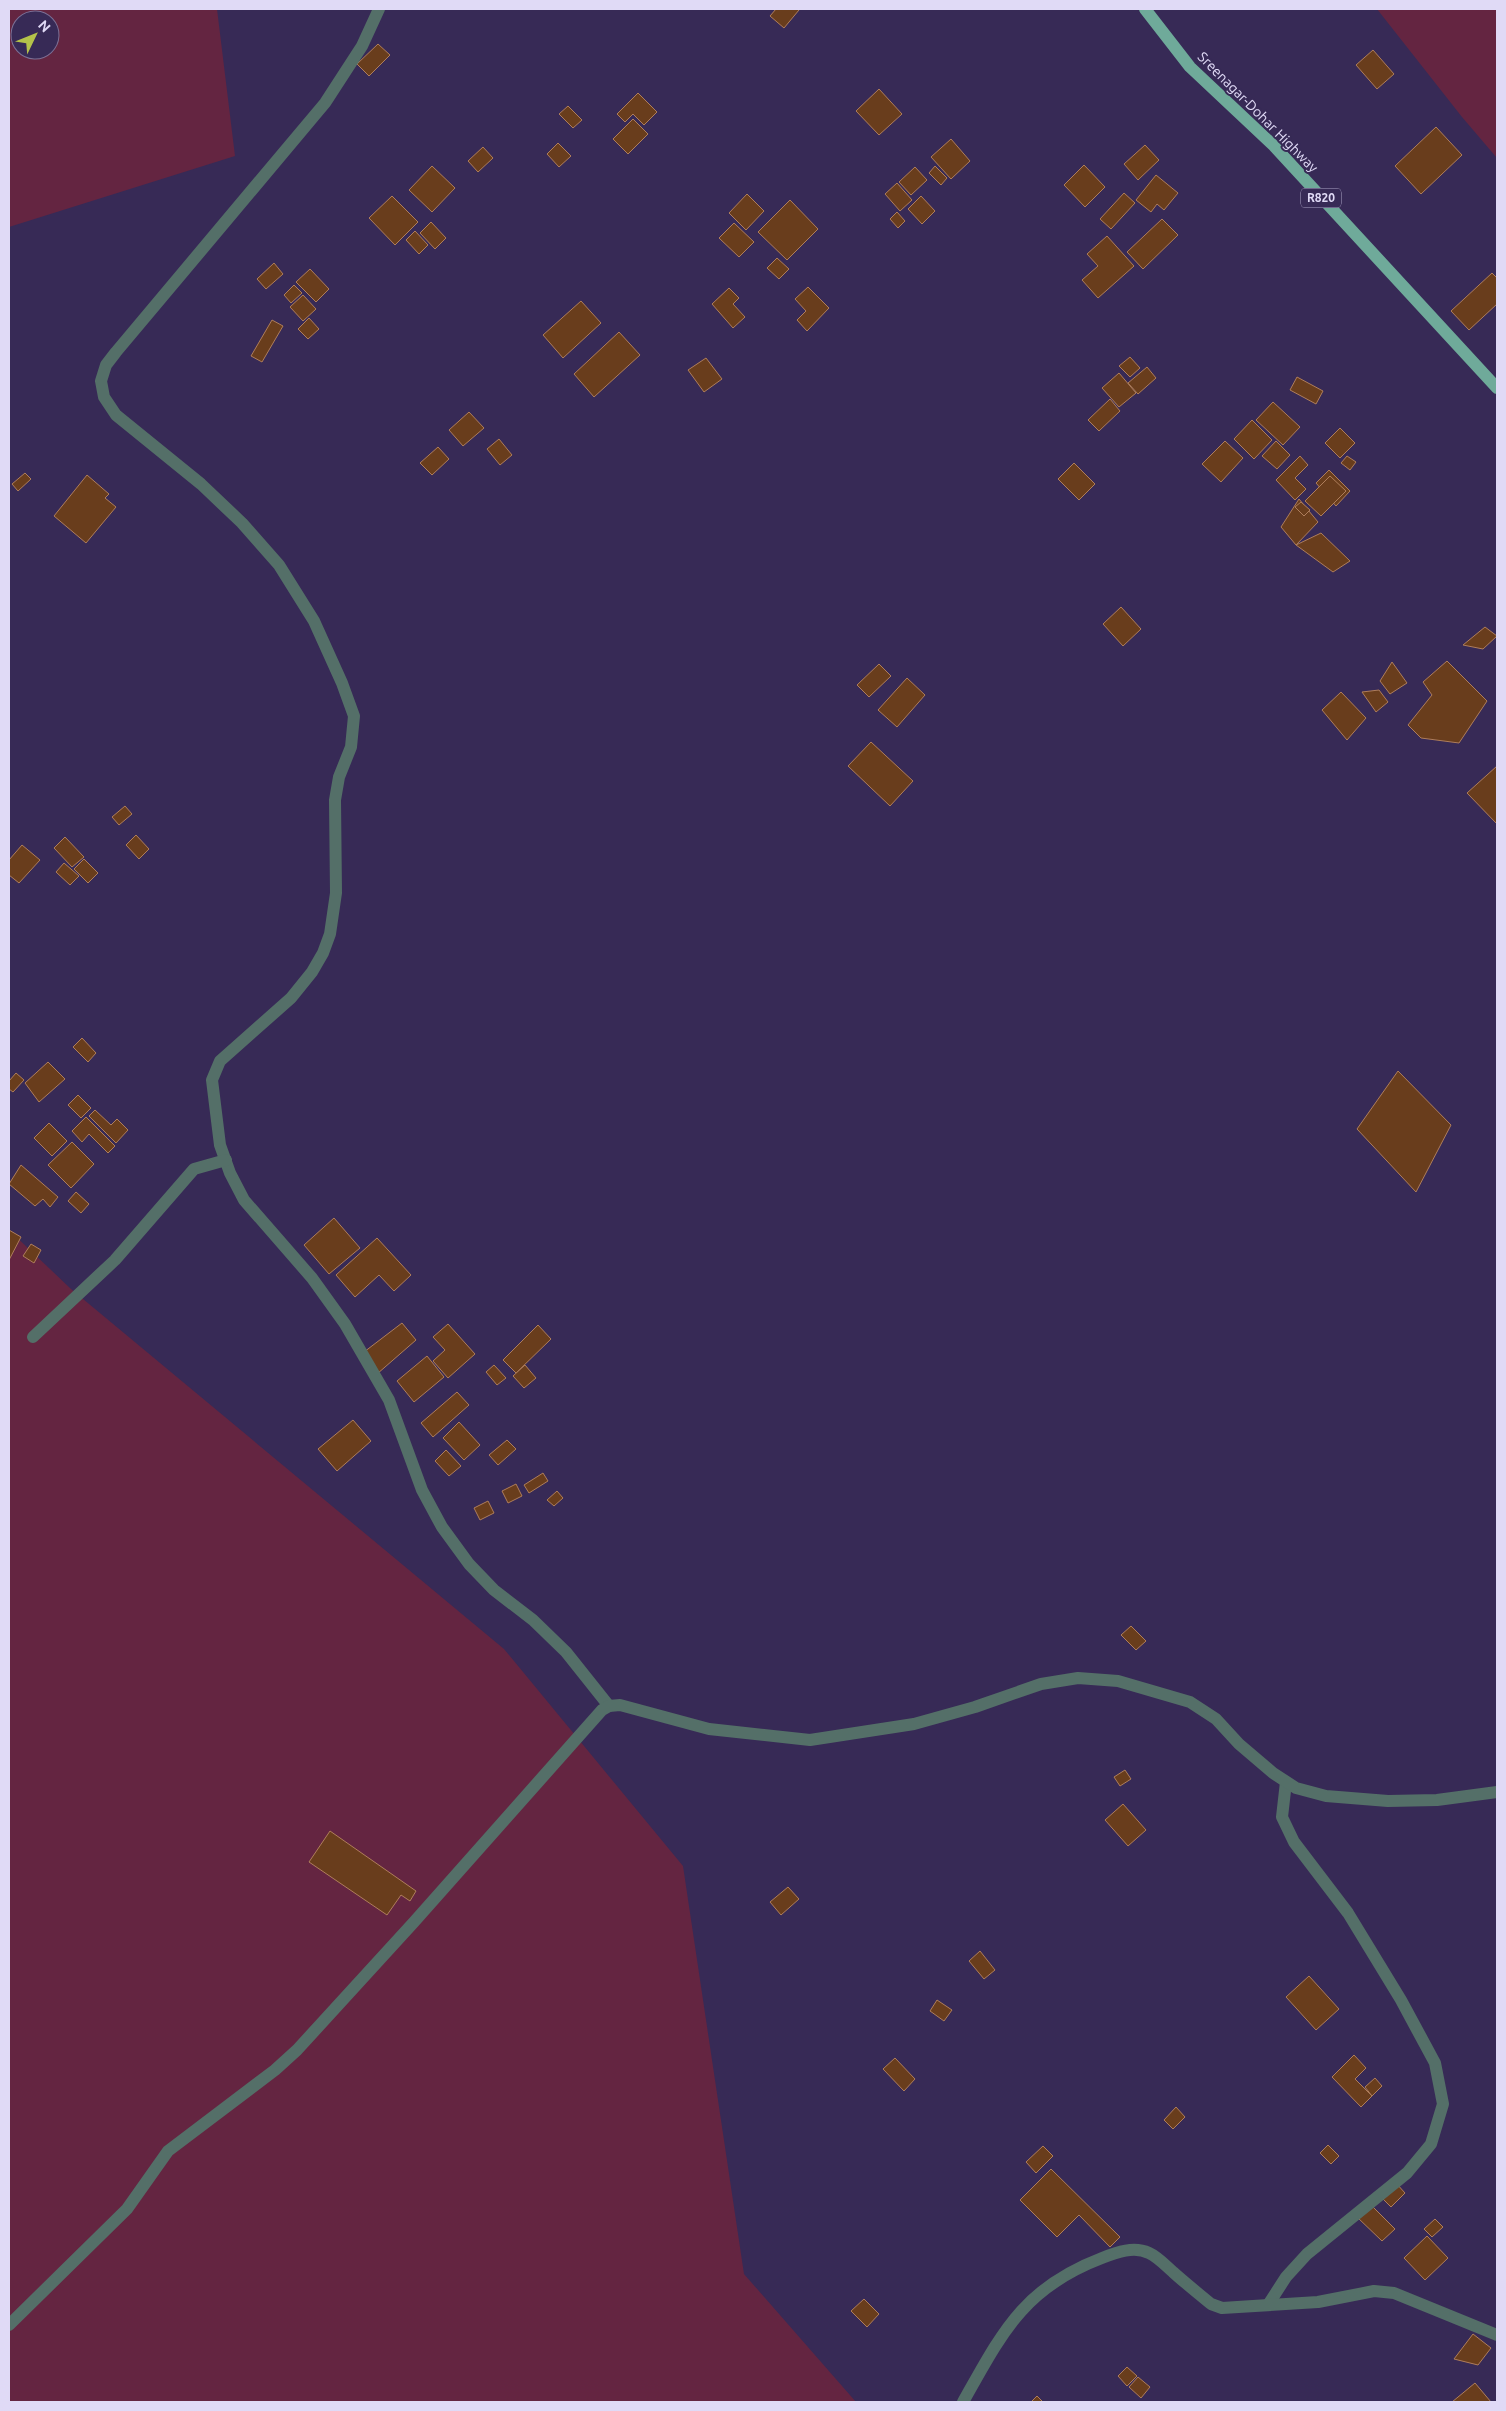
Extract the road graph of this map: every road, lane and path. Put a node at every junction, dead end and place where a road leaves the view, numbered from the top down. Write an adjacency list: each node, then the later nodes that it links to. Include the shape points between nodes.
1 (379, 9): 4 (street, via 362,46 325,103 116,352 106,365 100,382 104,397 116,415 201,484 279,564 314,621 354,716 351,747 339,777 335,800 336,893 330,934 312,972 291,998 220,1060 212,1080 220,1145)
2 (1145, 9): 3 (main road, Sreenagar-Dohar Highway / R820, via 1190,67 1274,146)
3 (1497, 388)
4 (226, 1160): 5 (street, via 194,1169 116,1260); 6 (street, via 244,1200 312,1278 360,1349 389,1400 422,1490 442,1527 469,1564 566,1652)
5 (32, 1337)
6 (609, 1706): 7 (street, via 620,1705 709,1729 810,1740 914,1724 1041,1684 1078,1678 1118,1681 1190,1702 1216,1719 1239,1744); 10 (street, via 297,2050 168,2151 126,2209)
7 (1286, 1782): 8 (street, via 1326,1796 1358,1800 1437,1800); 9 (street, via 1282,1817 1294,1842 1348,1913 1401,2000 1435,2064 1442,2104 1431,2144 1407,2173 1307,2254 1286,2277)
8 (1497, 1792)
9 (1268, 2305): 11 (street, via 1318,2302 1374,2291 1394,2293); 12 (street, via 1222,2308 1211,2304 1151,2253 1137,2249 1119,2252 1078,2268 1052,2282 1033,2298 990,2354)
10 (9, 2325)
11 (1497, 2335)
12 (963, 2402)

